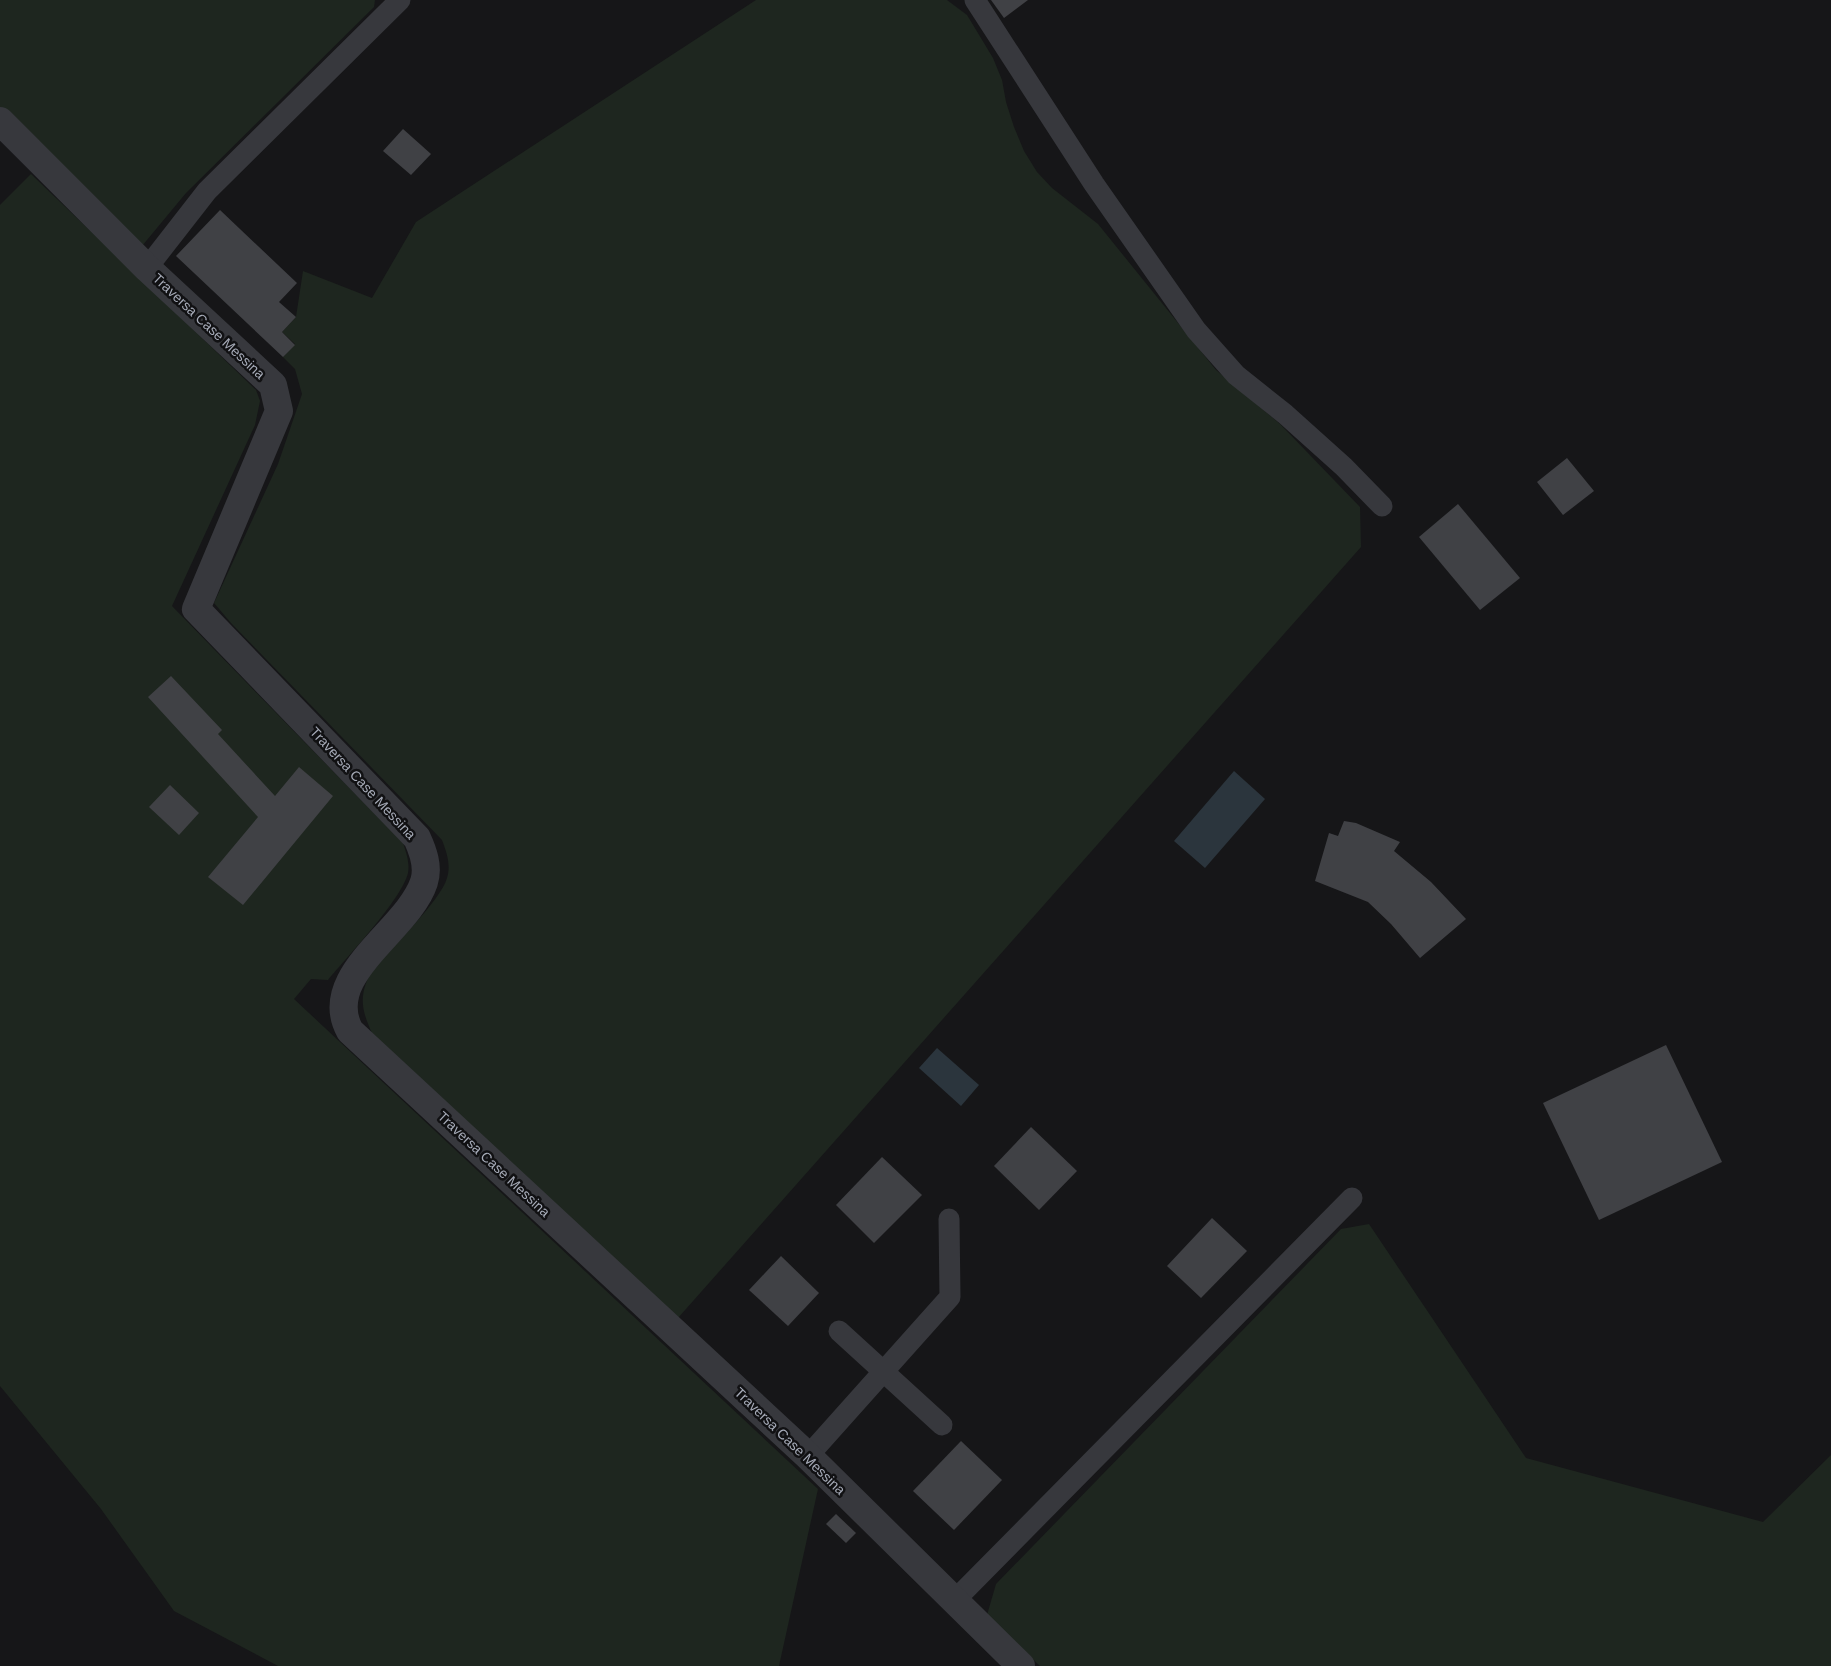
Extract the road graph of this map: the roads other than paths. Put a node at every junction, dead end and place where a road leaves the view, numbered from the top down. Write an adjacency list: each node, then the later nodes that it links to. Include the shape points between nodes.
1 (400, 0): 4 (lane, via 207,191)
2 (975, 0): 5 (lane, via 1094,184 1196,330 1236,375 1344,466)
3 (0, 121): 4 (street, Traversa Case Messina)
4 (147, 268): 11 (street, Traversa Case Messina, via 273,385 279,411 196,609 416,838 424,855 424,881 412,904 350,979 343,996 345,1021 350,1031)
5 (1382, 506)
6 (1352, 1198): 12 (lane)
7 (949, 1219): 9 (lane, via 950,1297)
8 (839, 1331): 9 (lane)
9 (883, 1371): 10 (lane); 11 (lane)
10 (942, 1425)
11 (808, 1456): 12 (street, Traversa Case Messina)
12 (954, 1601): 13 (street, Traversa Case Messina)
13 (1021, 1666)

